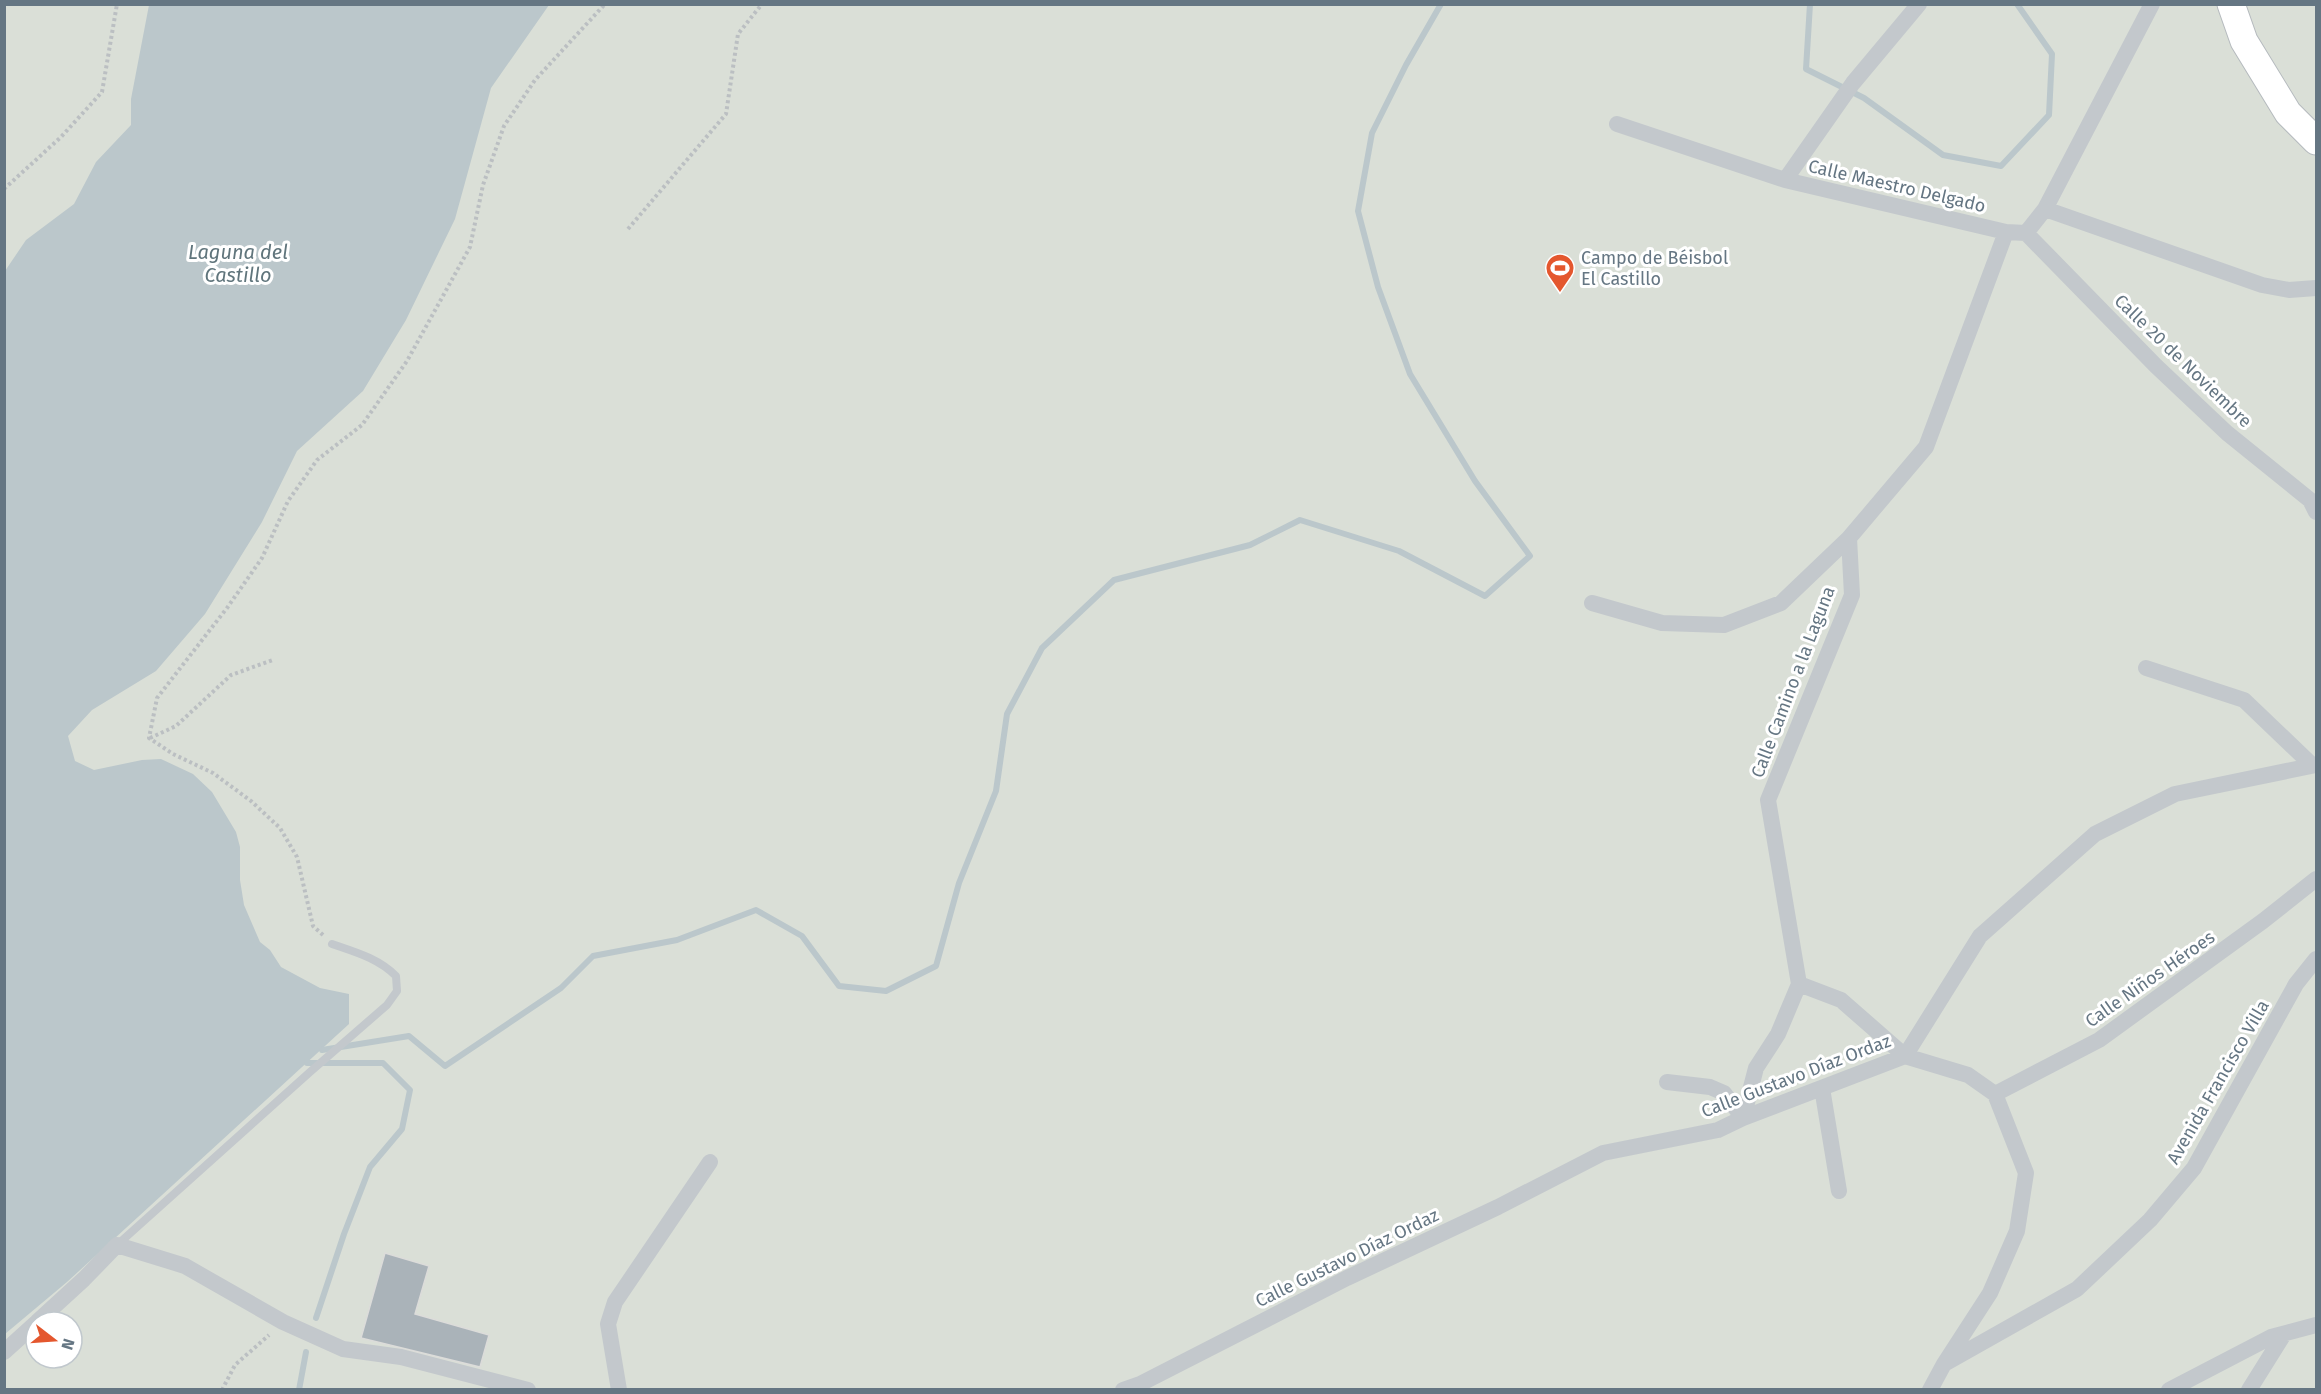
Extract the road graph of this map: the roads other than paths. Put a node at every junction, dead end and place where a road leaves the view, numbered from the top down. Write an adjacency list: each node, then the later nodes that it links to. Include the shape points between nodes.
1 (1919, 4): 6 (street, Calle Maestro Delgado, via 1852,83)
2 (2152, 4): 7 (street)
3 (2231, 4): 5 (main road, via 2244,41 2288,113)
4 (1617, 123): 6 (street)
5 (2316, 141)
6 (1785, 180): 8 (street, Calle Maestro Delgado)
7 (2045, 209): 9 (street); 10 (street, via 2262,285 2289,290)
8 (2006, 232): 9 (street); 12 (street, via 1926,447)
9 (2026, 233): 11 (street, Calle 20 de Noviembre, via 2180,388 2227,433 2310,500)
10 (2316, 288)
11 (2316, 512)
12 (1849, 538): 13 (street, via 1781,603 1724,625 1662,623); 19 (street, Calle Camino a la Laguna, via 1852,595 1768,800)
13 (1592, 603)
14 (2146, 668): 15 (street, via 2244,700)
15 (2314, 765): 20 (street, Calle Gustavo Díaz Ordaz, via 2175,794 2095,834 1980,936)
16 (2316, 879): 23 (street, Calle Niños Héroes, via 2099,1040)
17 (332, 944): 27 (lane, via 385,965 396,976 397,991 387,1005)
18 (2316, 959): 33 (street, Avenida Francisco Villa, via 2296,984 2194,1168 2150,1220 2077,1289)
19 (1799, 984): 20 (street, via 1840,1000); 24 (street, via 1778,1034 1756,1068)
20 (1905, 1056): 22 (street, Calle Gustavo Díaz Ordaz); 23 (street, via 1968,1076)
21 (1667, 1082): 24 (street, via 1710,1087 1724,1093)
22 (1822, 1088): 24 (street, Calle Gustavo Díaz Ordaz); 26 (street)
23 (1995, 1094): 33 (street, via 2026,1173 2017,1231 1990,1293)
24 (1743, 1118): 36 (street, Calle Gustavo Díaz Ordaz, via 1718,1130 1603,1153 1140,1384)
25 (710, 1162): 35 (street, via 615,1302 608,1324)
26 (1839, 1191)
27 (117, 1245): 28 (street); 34 (street, via 185,1266 282,1322 342,1349 401,1357)
28 (51, 1310)
29 (2316, 1325): 31 (street)
30 (24, 1334): 32 (street)
31 (2284, 1334): 38 (street); 39 (street)
32 (4, 1352)
33 (1944, 1364): 37 (street)
34 (521, 1389)
35 (619, 1389)
36 (1123, 1389)
37 (1930, 1389)
38 (2169, 1389)
39 (2249, 1389)

